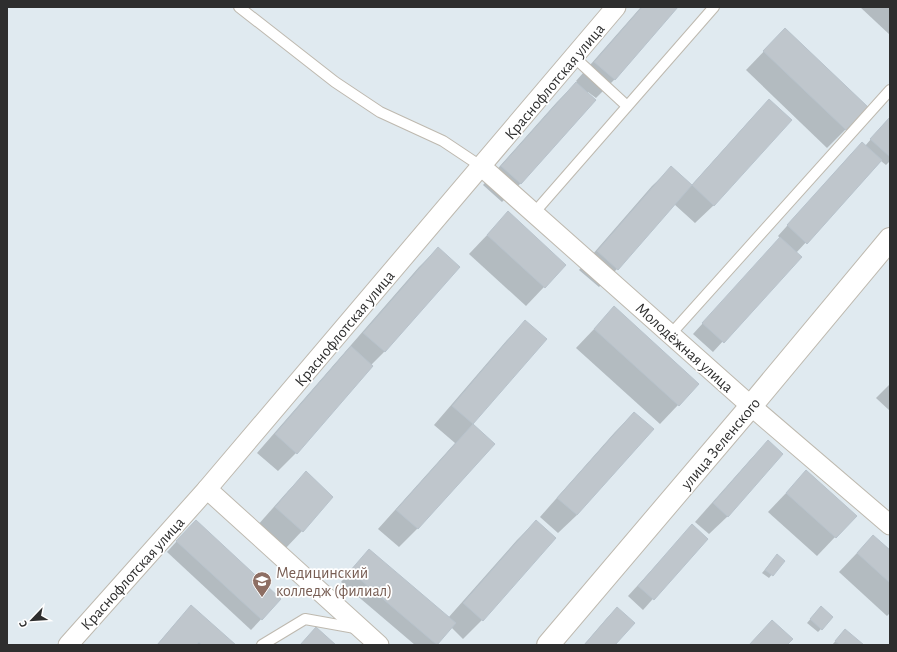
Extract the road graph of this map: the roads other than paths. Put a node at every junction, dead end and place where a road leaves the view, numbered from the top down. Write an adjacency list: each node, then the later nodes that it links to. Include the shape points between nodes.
1 (239, 7): 7 (lane, via 335,82 380,112 443,142)
2 (616, 7): 4 (street, Краснофлотская улица)
3 (714, 7): 6 (lane)
4 (574, 58): 6 (lane); 7 (street, Краснофлотская улица)
5 (890, 90): 10 (lane)
6 (627, 106): 8 (lane)
7 (482, 167): 8 (street, Молодёжная улица); 12 (street, Краснофлотская улица)
8 (534, 213): 10 (street, Молодёжная улица)
9 (890, 239): 11 (street, улица Зеленского)
10 (670, 334): 11 (street, Молодёжная улица)
11 (751, 406): 13 (street, Молодёжная улица); 18 (street, улица Зеленского)
12 (207, 489): 14 (street); 15 (street, Краснофлотская улица)
13 (890, 525)
14 (360, 629): 16 (lane, via 305,618); 17 (street)
15 (68, 645)
16 (262, 645)
17 (379, 645)
18 (548, 645)

